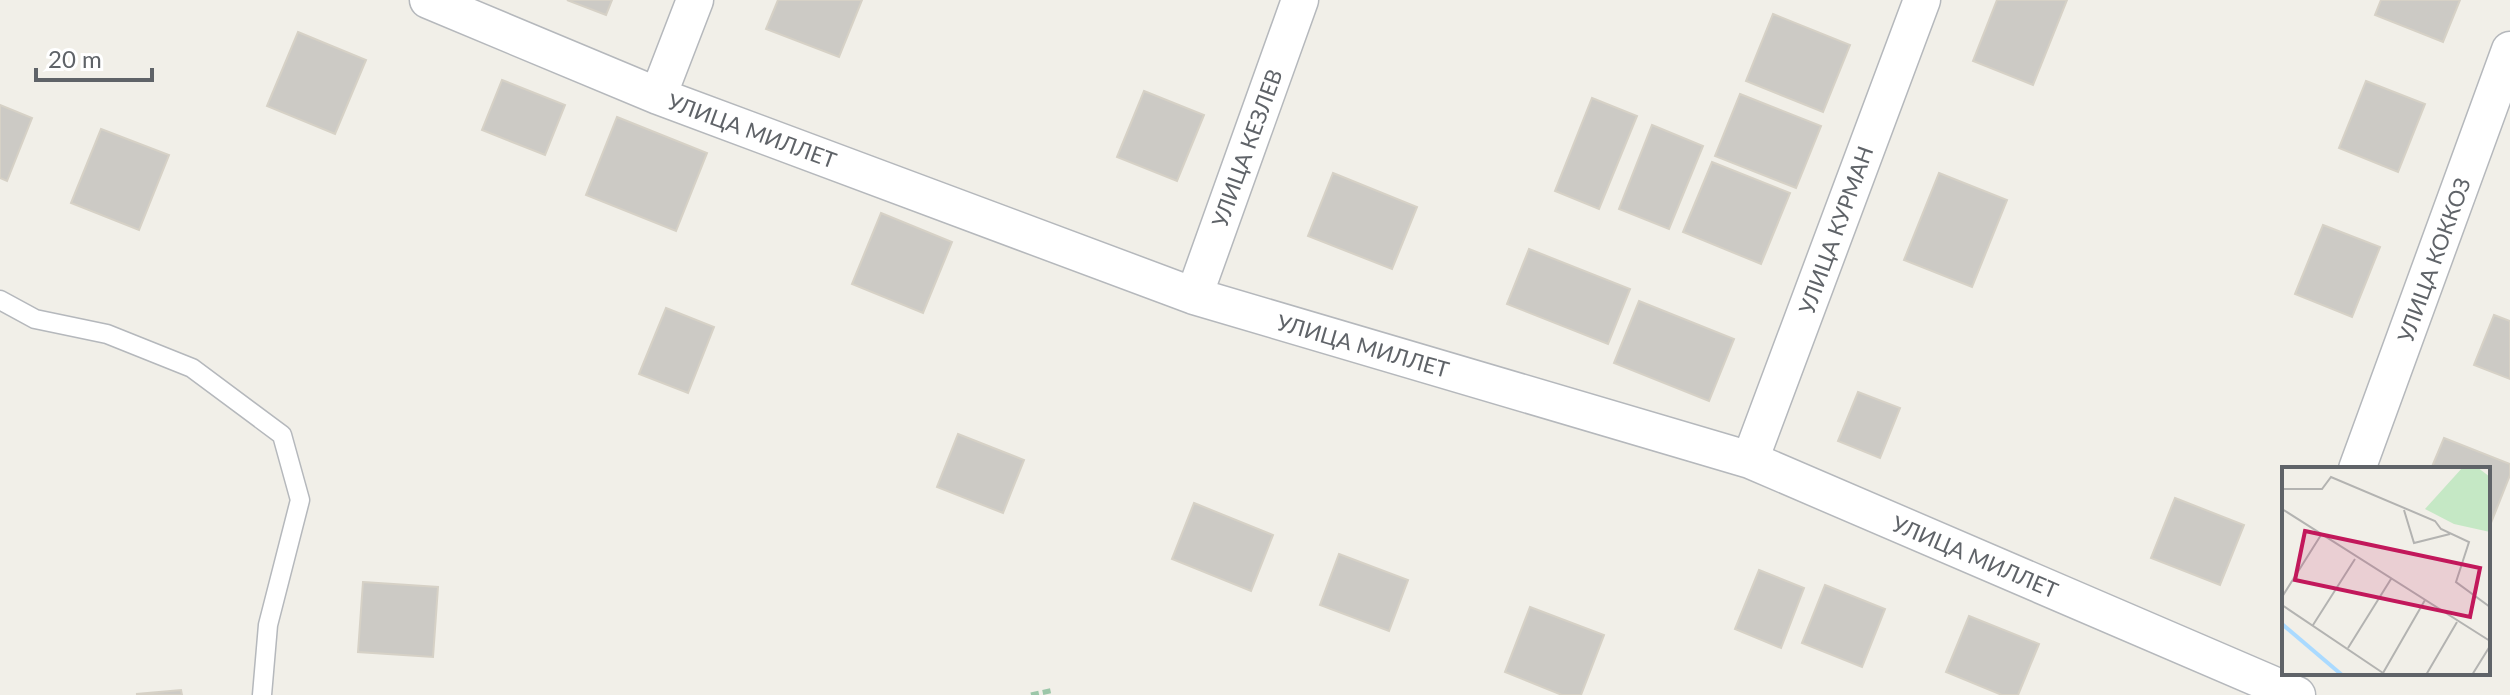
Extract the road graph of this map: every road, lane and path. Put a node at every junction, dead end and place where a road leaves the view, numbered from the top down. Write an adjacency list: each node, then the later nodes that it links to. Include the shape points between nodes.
1 (428, 0): 6 (street, УЛИЦА МИЛЛЕТ)
2 (695, 0): 6 (street)
3 (1300, 0): 7 (street, УЛИЦА КЕЗЛЕВ)
4 (1922, 0): 9 (street, УЛИЦА КУРМАН)
5 (2510, 50): 10 (street, УЛИЦА КОККОЗ)
6 (658, 96): 7 (street, УЛИЦА МИЛЛЕТ)
7 (1194, 296): 9 (street, УЛИЦА МИЛЛЕТ)
8 (0, 300): 13 (lane, via 35,319 107,334 192,368 282,435 300,500 268,625)
9 (1750, 460): 11 (street, УЛИЦА МИЛЛЕТ)
10 (2358, 467)
11 (2286, 684)
12 (1054, 690): 14 (path)
13 (262, 695)
14 (1031, 695)

